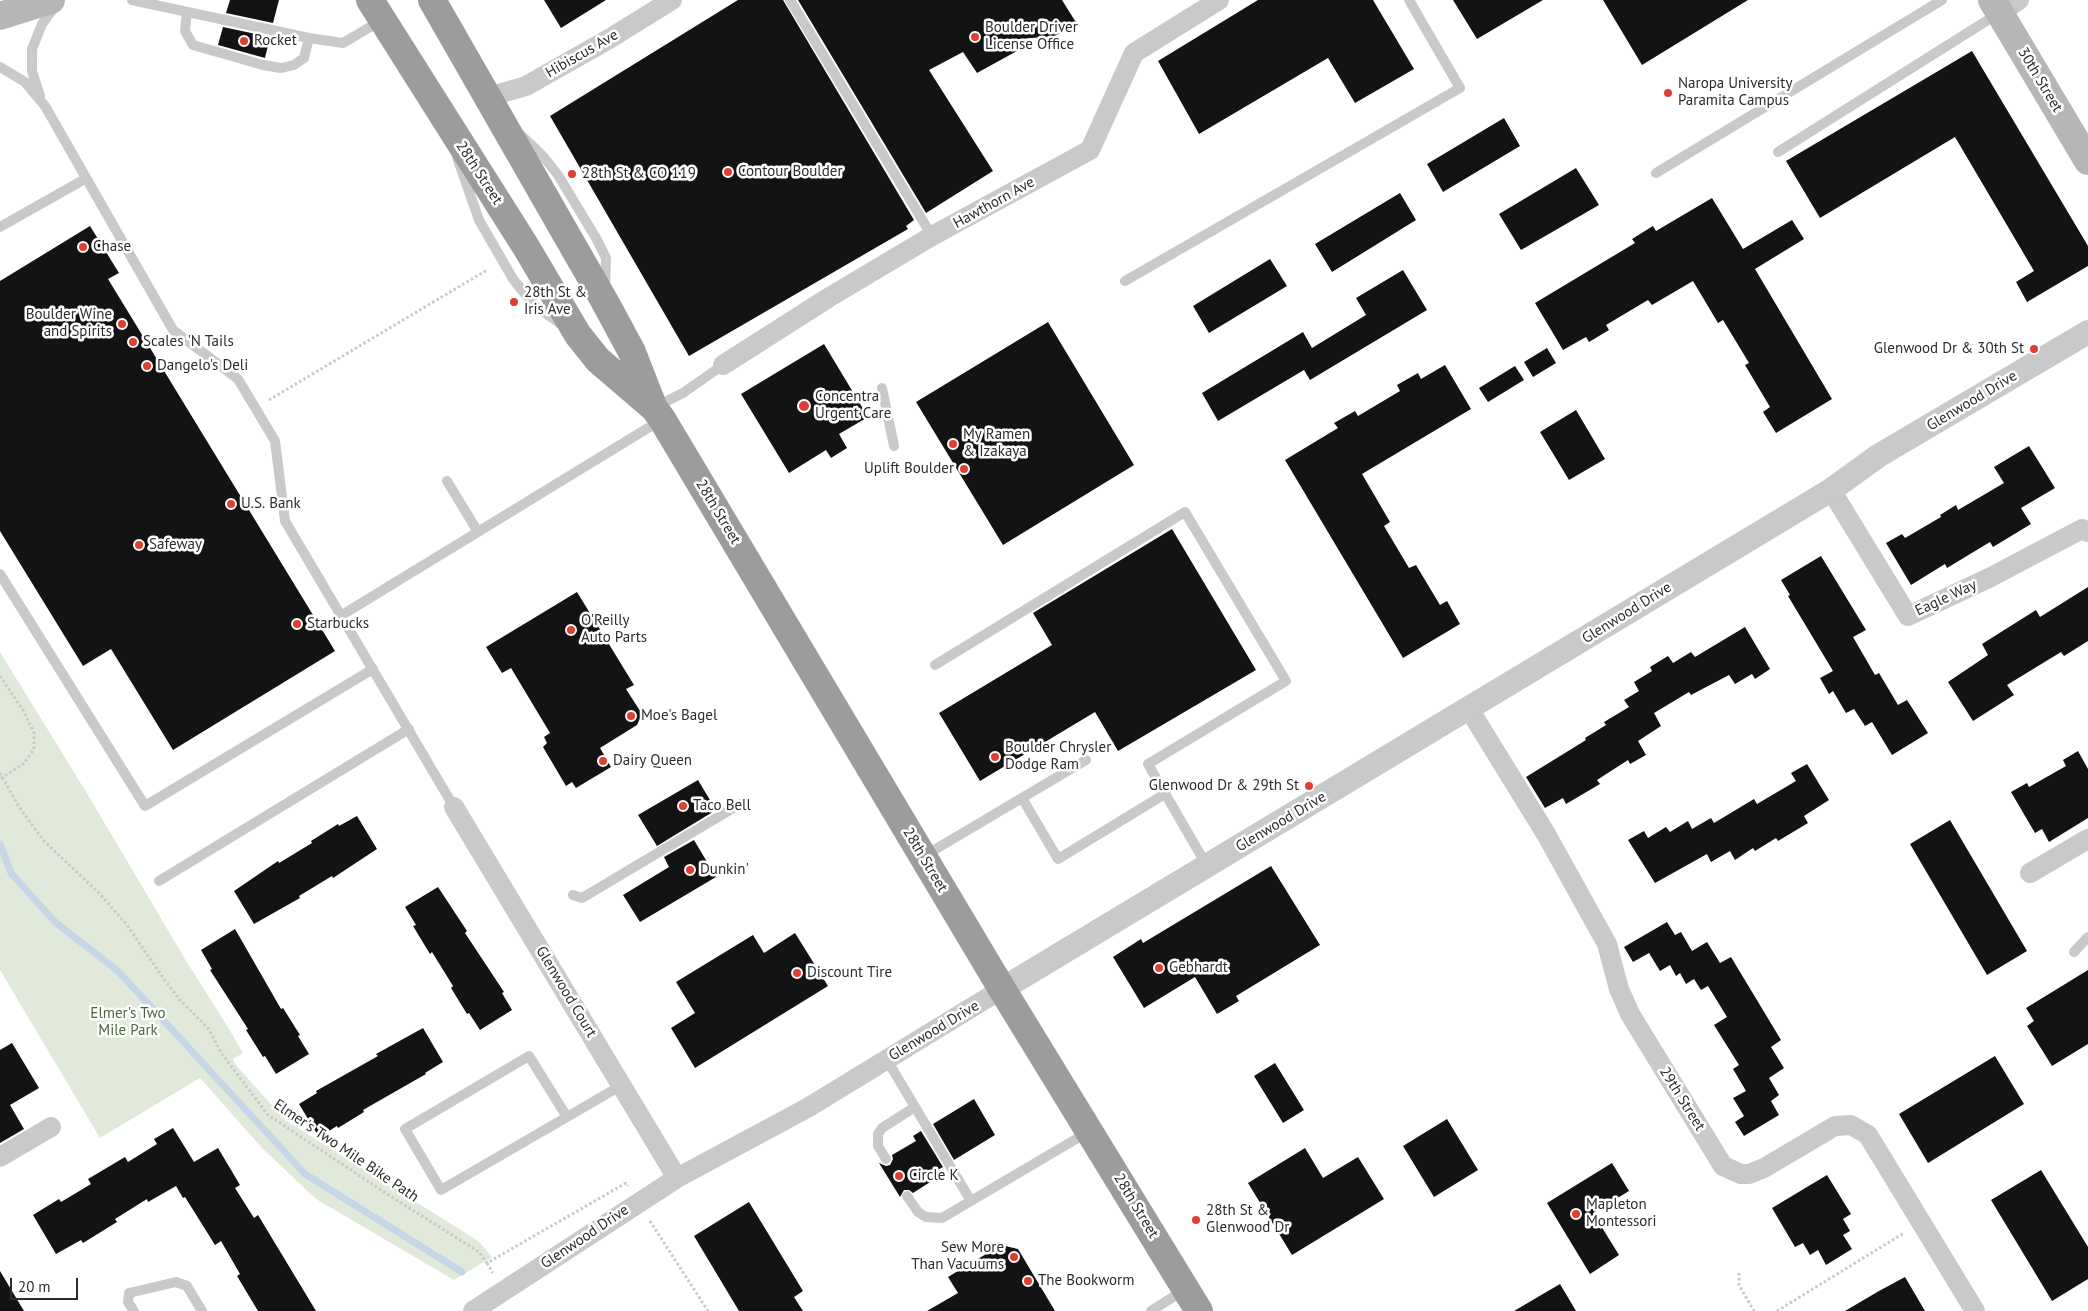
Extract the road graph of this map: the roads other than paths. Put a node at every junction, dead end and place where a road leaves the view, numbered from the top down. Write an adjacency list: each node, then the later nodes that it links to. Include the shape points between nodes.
1 (51, 0): 13 (main road)
2 (59, 0): 17 (lane, via 42,24 32,49 32,71)
3 (132, 0): 12 (lane)
4 (432, 0): 16 (highway, 28th Street)
5 (672, 0): 16 (street, Hibiscus Ave)
6 (790, 0): 23 (lane)
7 (1220, 0): 23 (street, Hawthorn Ave, via 1134,53 1090,150)
8 (1409, 0): 24 (lane, via 1460,88)
9 (1942, 0): 20 (lane)
10 (2004, 4): 18 (lane); 19 (main road, 30th Street)
11 (376, 10): 14 (lane, via 343,43); 28 (highway, 28th Street, via 578,335 598,360)
12 (188, 12): 14 (lane); 14 (lane, via 185,32 193,45 263,65 281,68 294,65 304,58)
13 (0, 16)
14 (309, 38)
15 (0, 67): 17 (lane, via 15,74)
16 (493, 105): 28 (highway, 28th Street, via 632,352)
17 (44, 106): 21 (lane)
18 (1778, 152)
19 (2088, 161)
20 (1656, 173)
21 (86, 179): 22 (lane); 35 (lane, via 173,330 238,379 275,441 285,521)
22 (0, 227)
23 (932, 236): 26 (street, Hawthorn Ave)
24 (1125, 281)
25 (2088, 332): 31 (street, Glenwood Drive, via 1878,456)
26 (723, 365): 28 (lane)
27 (882, 388): 29 (lane)
28 (658, 413): 32 (lane); 46 (highway, 28th Street)
29 (894, 446)
30 (446, 481): 32 (lane)
31 (1831, 490): 33 (street, Eagle Way, via 1908,616 1982,582 2082,529); 38 (street, Glenwood Drive)
32 (478, 532): 35 (lane)
33 (2088, 532)
34 (0, 574): 37 (lane, via 145,806)
35 (342, 615): 37 (lane)
36 (935, 665): 41 (lane, via 1185,512 1286,681 1148,764)
37 (373, 669): 39 (lane)
38 (1469, 709): 47 (street, Glenwood Drive); 70 (street, 29th Street, via 1546,834 1608,944 1619,989 1630,1014 1723,1166 1749,1174 1835,1126 1851,1126 1868,1135)
39 (409, 729): 44 (lane); 49 (lane)
40 (1086, 760): 42 (lane)
41 (1165, 794): 42 (lane, via 1058,859); 47 (lane)
42 (1022, 798): 46 (lane)
43 (740, 804): 50 (lane, via 582,898)
44 (454, 806): 55 (street, Glenwood Court)
45 (2088, 839): 48 (street)
46 (924, 857): 53 (highway, 28th Street)
47 (1207, 866): 53 (street, Glenwood Drive)
48 (2030, 872)
49 (159, 881)
50 (573, 895)
51 (2088, 936): 52 (lane)
52 (2074, 952)
53 (1002, 989): 54 (street, Glenwood Drive); 59 (highway, 28th Street)
54 (887, 1060): 56 (lane); 62 (street, Glenwood Drive, via 809,1107)
55 (622, 1085): 57 (lane); 62 (street, Glenwood Court)
56 (915, 1107): 61 (lane, via 878,1134 878,1146); 64 (lane)
57 (567, 1117): 57 (lane, via 441,1190 405,1129 529,1056)
58 (51, 1127): 60 (street)
59 (1090, 1131): 64 (lane); 65 (highway, 28th Street)
60 (0, 1157)
61 (886, 1159)
62 (677, 1178): 68 (street, Glenwood Drive)
63 (907, 1196): 64 (lane, via 918,1212 934,1219 942,1218)
64 (972, 1201)
65 (1192, 1300): 69 (lane)
66 (134, 1311): 67 (lane, via 128,1302 130,1293 176,1282 187,1286)
67 (202, 1311)
68 (473, 1311)
69 (1151, 1311)
70 (1975, 1311)

